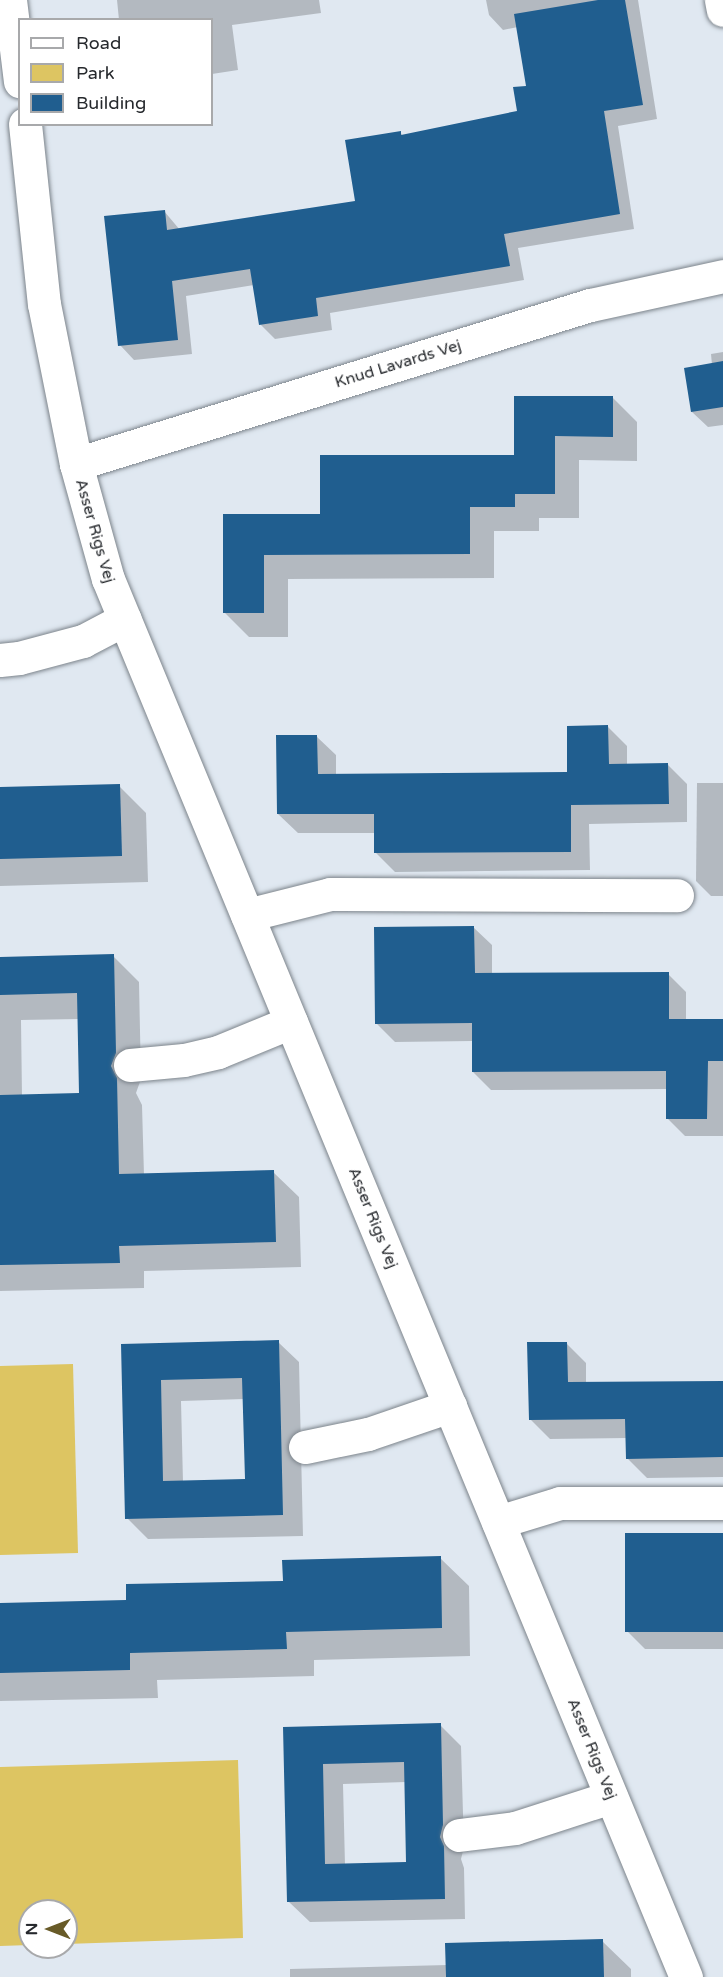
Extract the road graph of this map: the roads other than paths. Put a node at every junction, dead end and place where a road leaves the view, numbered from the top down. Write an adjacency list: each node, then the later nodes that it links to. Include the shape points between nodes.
1 (9, 0): 4 (street)
2 (721, 0): 3 (street)
3 (723, 10)
4 (18, 66)
5 (18, 116): 6 (street)
6 (0, 117)
7 (25, 126): 9 (street, Asser Rigs Vej, via 44,304)
8 (723, 276): 9 (street, Knud Lavards Vej, via 590,305)
9 (76, 464): 10 (street, Asser Rigs Vej, via 108,579)
10 (124, 619): 11 (street, via 83,641); 13 (street, Asser Rigs Vej)
11 (0, 660)
12 (677, 895): 13 (street, via 330,894)
13 (247, 915): 14 (street, Asser Rigs Vej)
14 (291, 1022): 15 (street, via 218,1052); 16 (street, Asser Rigs Vej)
15 (130, 1065)
16 (450, 1406): 17 (street, via 368,1434); 19 (street, Asser Rigs Vej)
17 (305, 1447)
18 (723, 1503): 19 (street, via 560,1503)
19 (498, 1522): 20 (street, Asser Rigs Vej)
20 (611, 1797): 21 (street, via 515,1828); 22 (street, Asser Rigs Vej)
21 (459, 1835)
22 (686, 1977)

